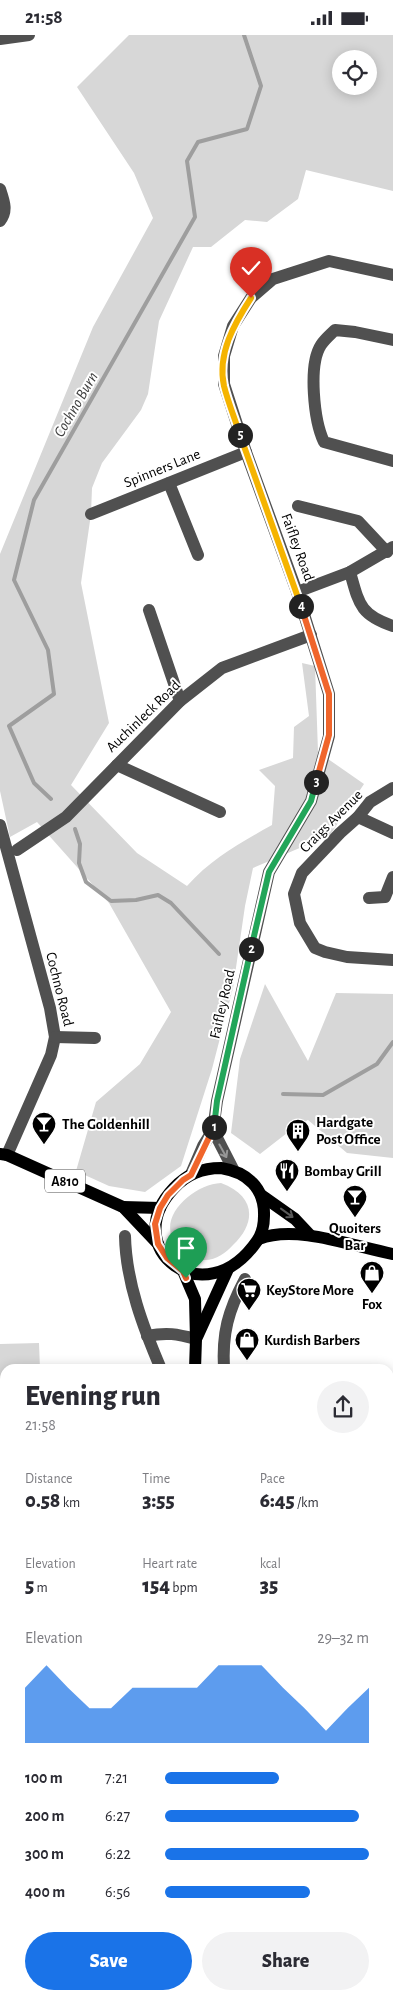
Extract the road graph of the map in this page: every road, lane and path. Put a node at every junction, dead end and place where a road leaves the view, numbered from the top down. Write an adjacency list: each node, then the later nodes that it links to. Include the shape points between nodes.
1 (29, 35): 2 (street)
2 (0, 39)
3 (0, 189): 4 (street, via 5,214)
4 (0, 221)
5 (393, 275): 7 (street, Faifley Road, via 329,261 273,279 251,298 233,326 224,355 224,385)
6 (393, 340): 8 (street, via 335,330 320,346 313,379 318,430 324,442)
7 (246, 452): 9 (street, Spinners Lane); 15 (street, Faifley Road)
8 (393, 461)
9 (169, 483): 11 (street, Spinners Lane); 13 (street)
10 (298, 506): 12 (street, via 358,521)
11 (91, 513)
12 (390, 550): 14 (street)
13 (198, 555)
14 (350, 572): 15 (street); 17 (street, via 366,613)
15 (297, 592): 18 (street, Faifley Road)
16 (149, 610): 19 (street)
17 (393, 626)
18 (311, 635): 19 (street, Auchinleck Road, via 222,668); 32 (street, Faifley Road, via 329,694 329,735 311,801 269,872 218,1093)
19 (180, 701): 20 (street, Auchinleck Road)
20 (116, 765): 22 (street); 26 (street, Auchinleck Road, via 66,817)
21 (393, 788): 23 (street, Craigs Avenue, via 370,802)
22 (220, 812)
23 (358, 817): 25 (street); 29 (street, Craigs Avenue, via 302,873 294,894 300,923 315,948 325,952)
24 (0, 825): 26 (street, Cochno Road)
25 (393, 833)
26 (8, 855): 30 (street, Cochno Road)
27 (393, 877): 28 (street, via 385,897)
28 (368, 898)
29 (393, 960)
30 (55, 1037): 31 (street); 33 (street, Cochno Road, via 47,1067)
31 (95, 1038)
32 (213, 1130): 34 (street, one-way to 34); 35 (street, Faifley Road)
33 (4, 1155): 37 (main road, A810)
34 (234, 1171): 35 (main road, via 214,1168); 36 (main road, via 249,1178)
35 (191, 1175): 38 (main road, via 175,1187)
36 (261, 1195): 39 (main road, one-way to 39, via 295,1219); 41 (main road, via 264,1213)
37 (123, 1207): 38 (main road, A810); 42 (main road, A810)
38 (160, 1208): 42 (main road, via 155,1224)
39 (310, 1235): 41 (main road, via 278,1234); 43 (main road)
40 (126, 1236): 47 (street, via 134,1298)
41 (259, 1239): 44 (main road)
42 (158, 1244): 45 (main road, A810, via 167,1258)
43 (393, 1254)
44 (228, 1269): 45 (main road, via 205,1275); 48 (main road)
45 (183, 1271): 48 (main road, via 195,1299)
46 (245, 1279): 51 (street, via 234,1299 224,1332)
47 (147, 1336): 48 (street, via 176,1333); 49 (street)
48 (196, 1339): 50 (main road)
49 (159, 1364)
50 (195, 1364)
51 (224, 1364)

